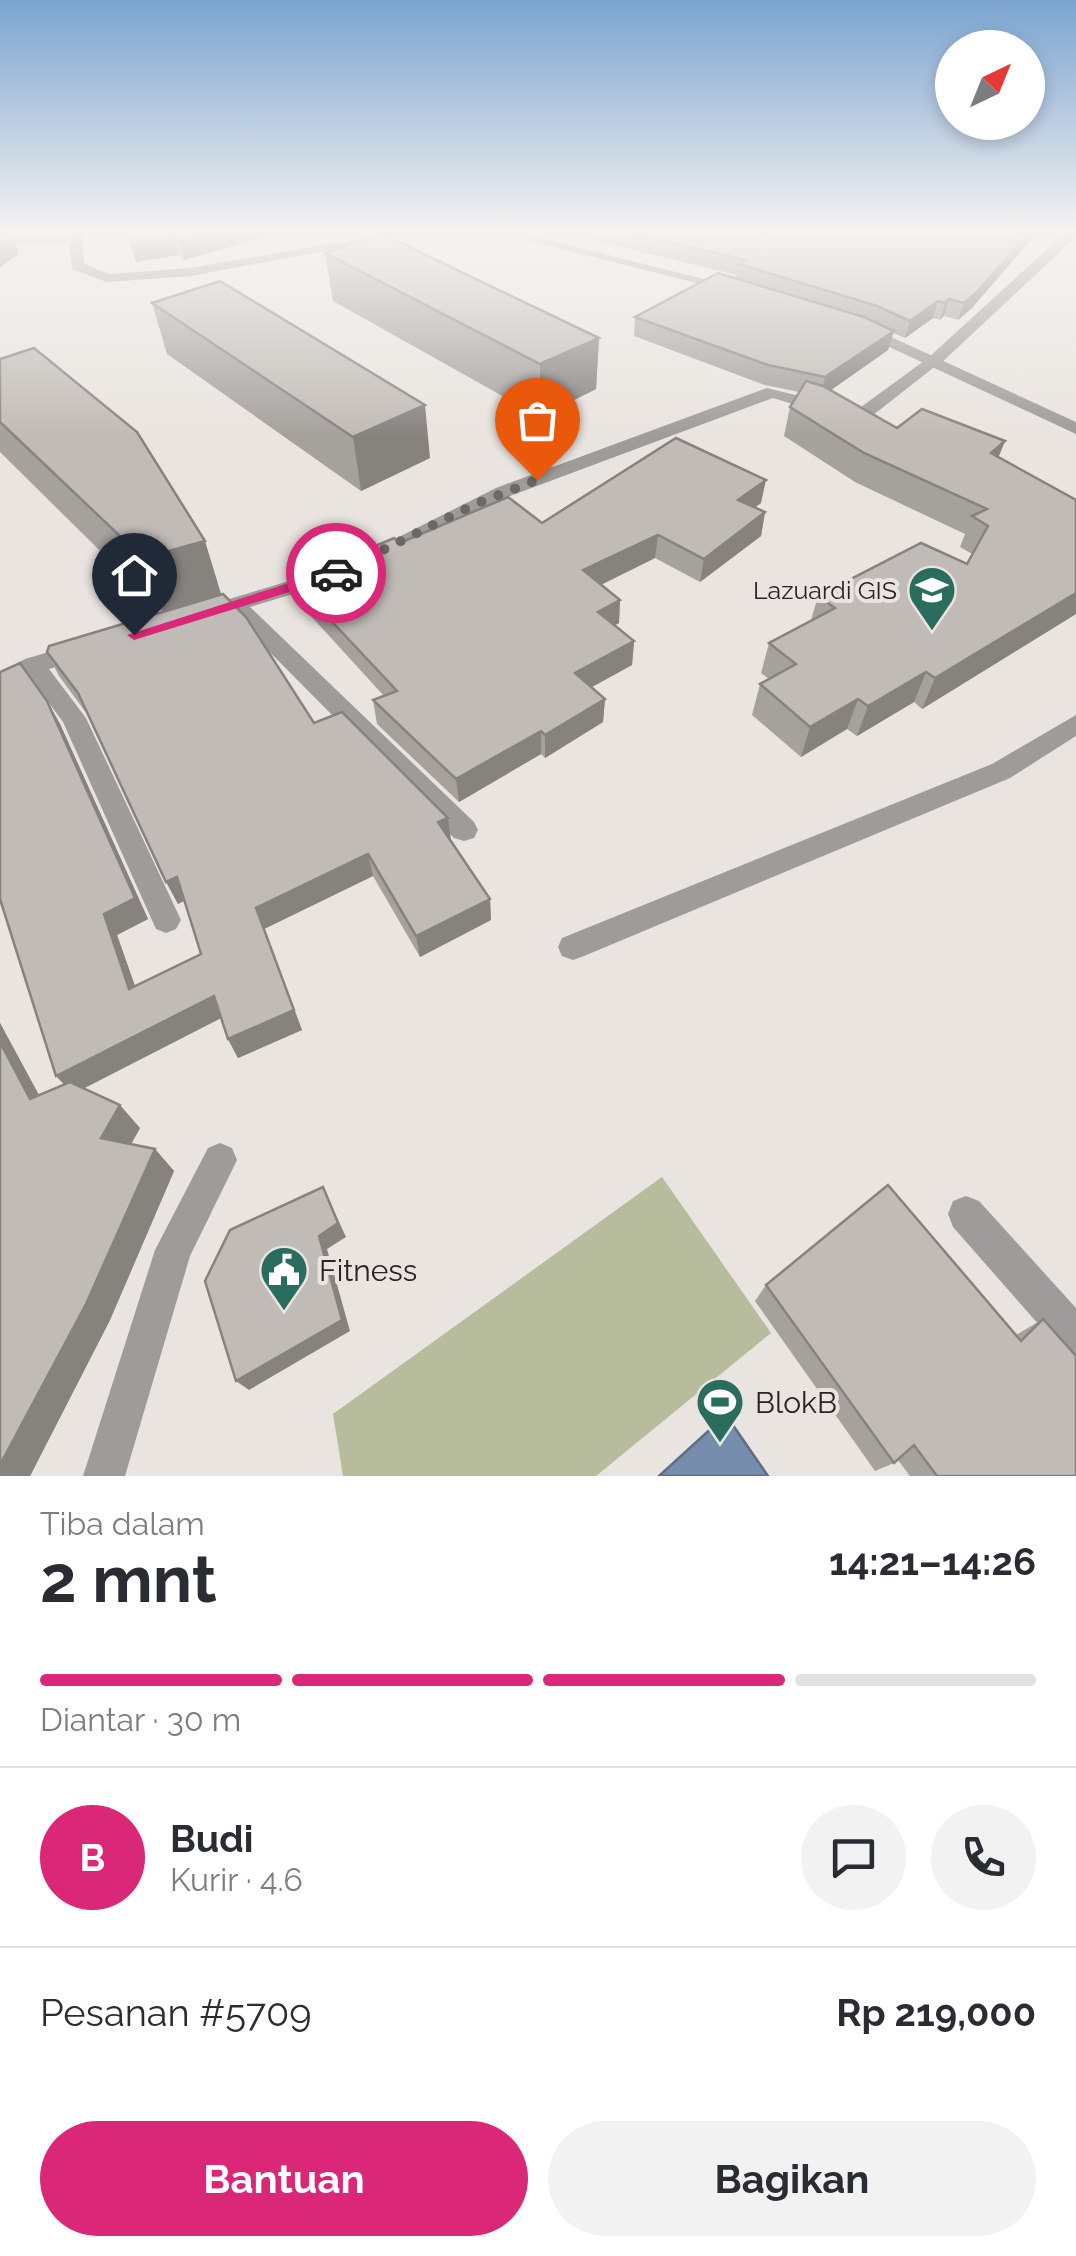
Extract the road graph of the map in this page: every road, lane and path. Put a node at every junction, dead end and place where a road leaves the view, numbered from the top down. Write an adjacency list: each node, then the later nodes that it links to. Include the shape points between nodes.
1 (1001, 299): 3 (street)
2 (848, 324): 3 (street)
3 (934, 361): 4 (street); 5 (street, via 862,415 773,392 504,492 328,577)
4 (1076, 430)
5 (235, 605): 6 (street); 11 (street)
6 (180, 621)
7 (106, 643): 8 (street)
8 (33, 666): 9 (street); 12 (street, via 74,718)
9 (0, 682)
10 (1076, 724): 13 (street, via 1001,771)
11 (464, 830)
12 (166, 920)
13 (574, 947)
14 (220, 1160): 17 (street, via 173,1250)
15 (966, 1214): 16 (street)
16 (1076, 1337)
17 (104, 1476)

